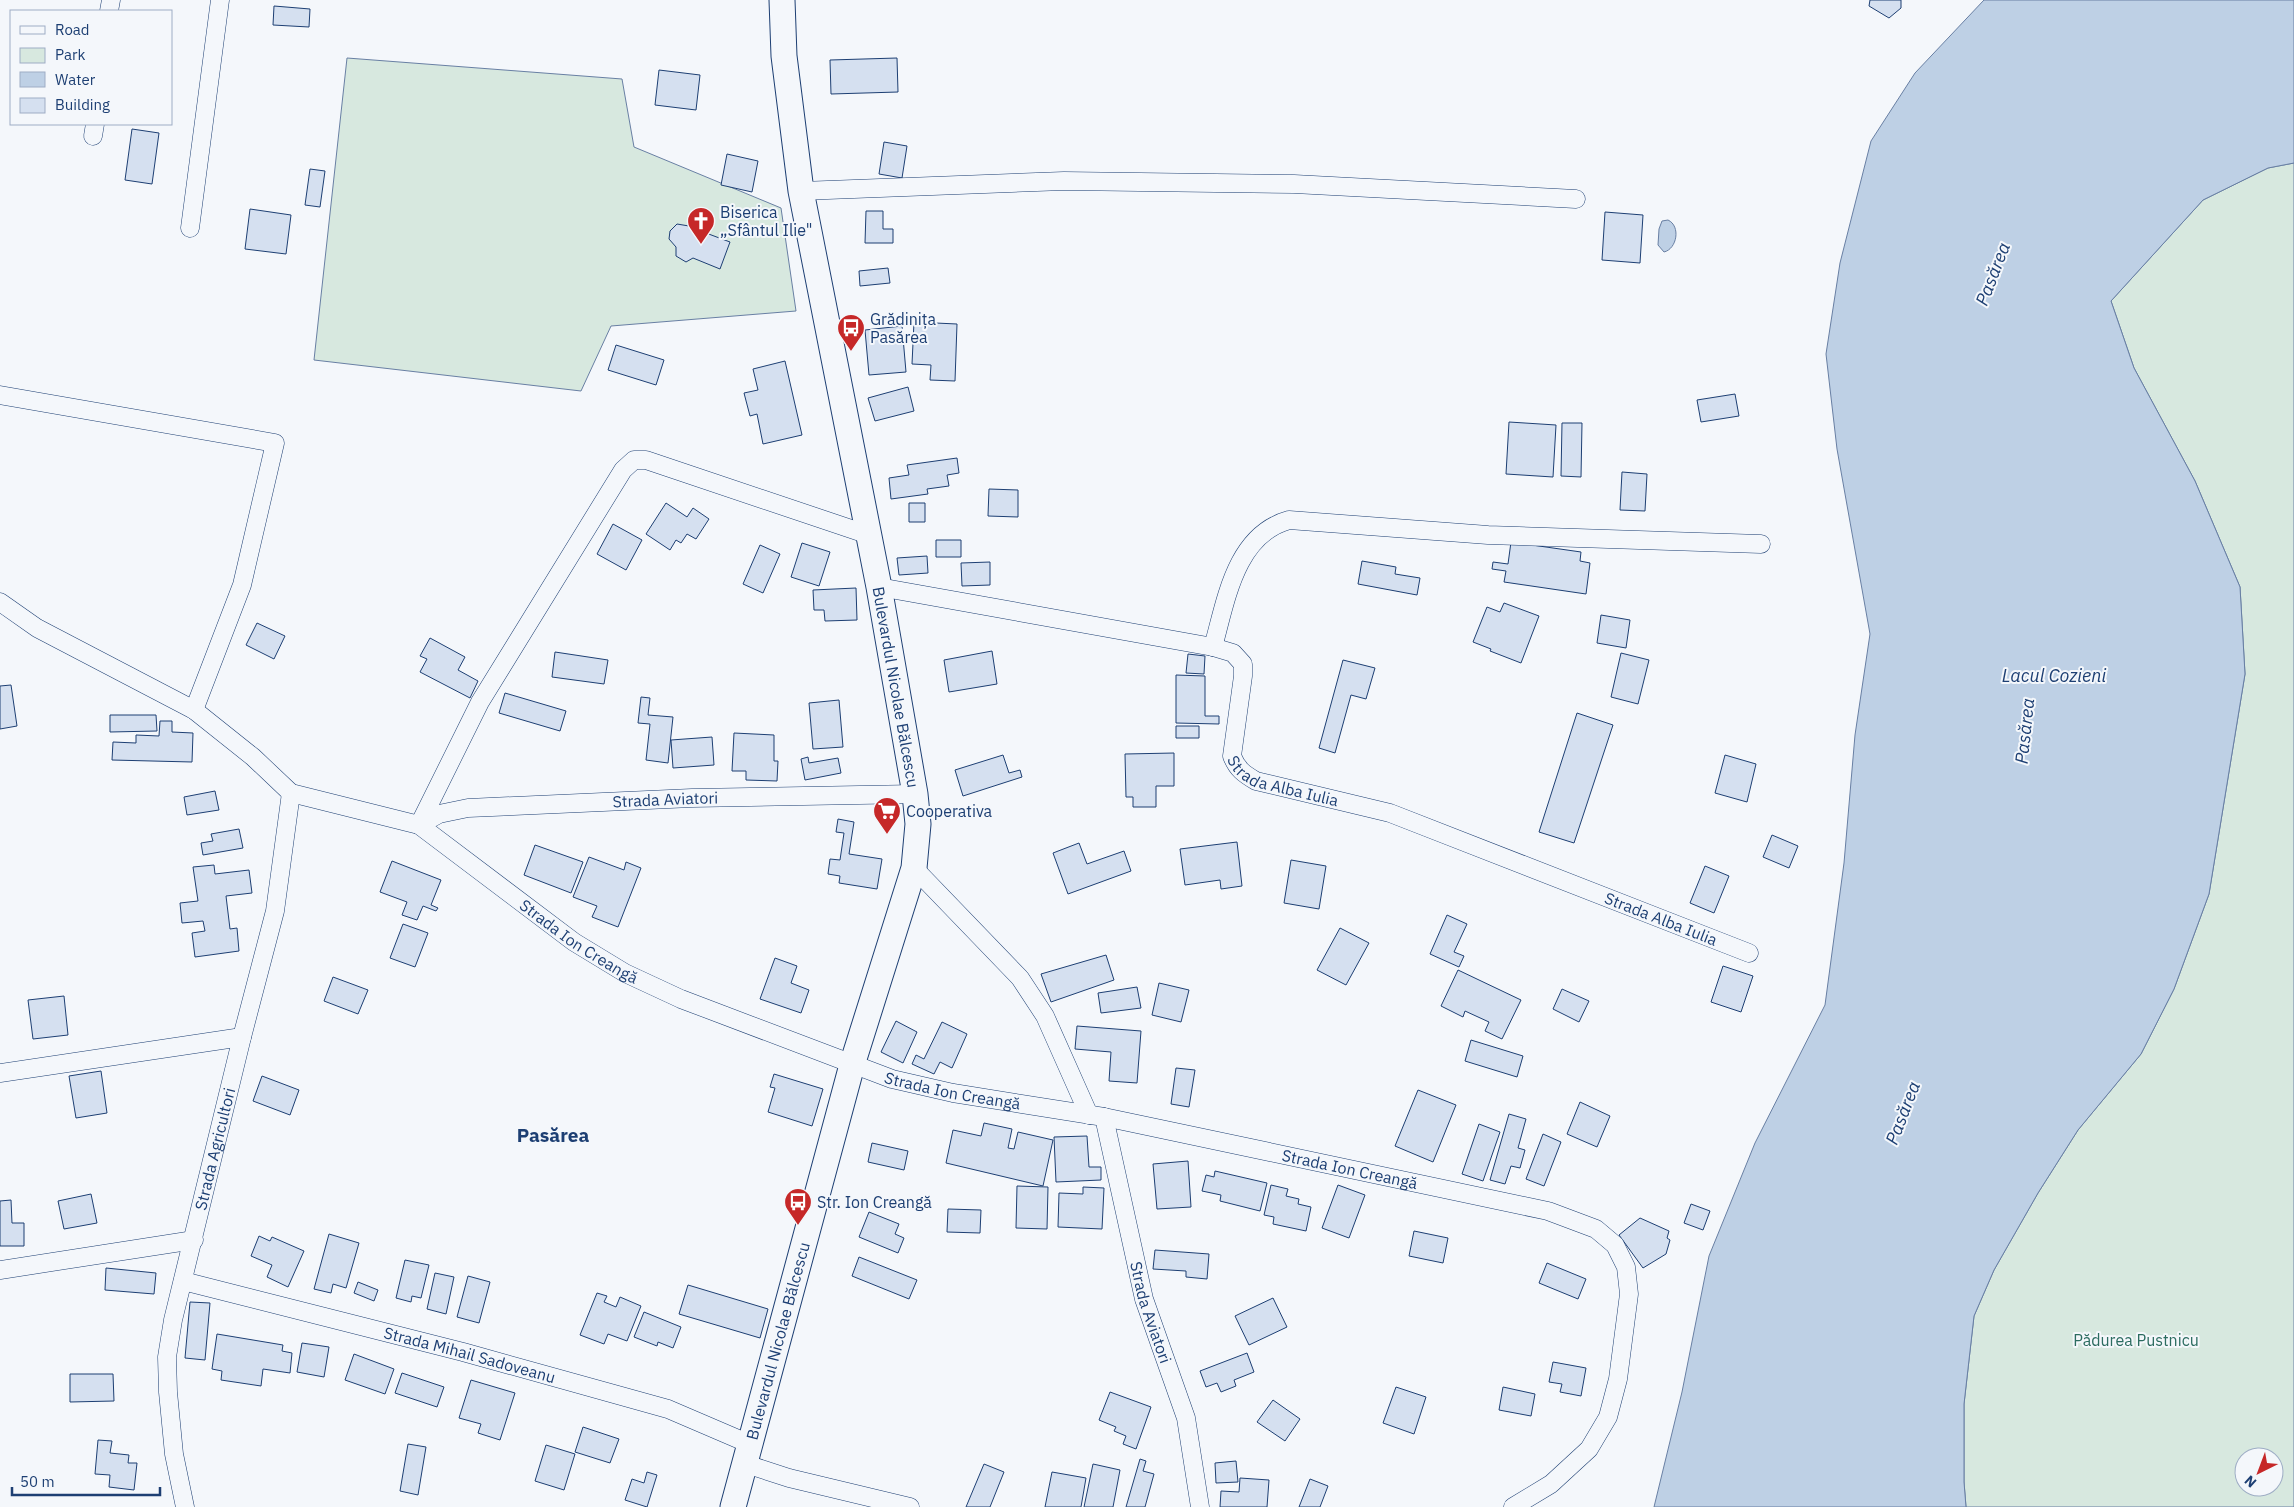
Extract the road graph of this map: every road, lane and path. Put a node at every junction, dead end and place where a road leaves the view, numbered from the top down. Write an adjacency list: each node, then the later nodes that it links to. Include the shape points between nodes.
1 (220, 0): 5 (street)
2 (782, 0): 3 (main road, Bulevardul Nicolae Bălcescu, via 784,56)
3 (801, 191): 4 (street, via 1064,180 1294,184); 7 (main road, Bulevardul Nicolae Bălcescu)
4 (1576, 199)
5 (190, 228)
6 (0, 395): 12 (street, via 275,443 242,585)
7 (869, 535): 9 (main road, Bulevardul Nicolae Bălcescu); 15 (street, via 646,460 634,460 623,470 480,702)
8 (1761, 544): 11 (street, via 1488,535 1289,520 1261,533 1246,552 1234,577)
9 (879, 587): 11 (street, Strada Alba Iulia); 14 (main road, Bulevardul Nicolae Bălcescu)
10 (0, 602): 12 (street, via 37,628)
11 (1213, 647): 17 (street, Strada Alba Iulia, via 1233,653 1243,664 1232,756 1244,775 1256,781 1390,813)
12 (194, 710): 13 (street)
13 (291, 793): 15 (street, Strada Ion Creangă); 18 (street, Strada Agricultori, via 275,912)
14 (915, 794): 15 (street, Strada Aviatori, via 692,798 468,808 440,814); 16 (main road, Bulevardul Nicolae Bălcescu, via 918,824)
15 (419, 824): 19 (street, Strada Ion Creangă, via 574,942 625,973 681,999)
16 (914, 868): 19 (main road, Bulevardul Nicolae Bălcescu); 21 (street, Strada Aviatori, via 1020,978 1045,1016)
17 (1749, 953)
18 (242, 1037): 20 (street); 22 (street, Strada Agricultori)
19 (852, 1065): 21 (street, Strada Ion Creangă, via 892,1079 952,1093); 25 (main road, Bulevardul Nicolae Bălcescu)
20 (0, 1073)
21 (1096, 1116): 29 (street, Strada Aviatori, via 1144,1299 1186,1418); 30 (street, Strada Ion Creangă, via 1548,1211 1596,1229 1615,1245 1626,1268 1629,1294 1618,1379 1608,1417 1589,1449 1551,1484)
22 (194, 1240): 23 (street); 24 (street, Strada Agricultori)
23 (0, 1270)
24 (183, 1281): 25 (street, Strada Mihail Sadoveanu, via 463,1352 668,1409); 26 (street, Strada Agricultori, via 167,1357 174,1454)
25 (749, 1454): 27 (main road, Bulevardul Nicolae Bălcescu); 28 (street, Strada Mihail Sadoveanu, via 790,1478)
26 (185, 1507)
27 (733, 1507)
28 (910, 1507)
29 (1200, 1507)
30 (1513, 1507)

